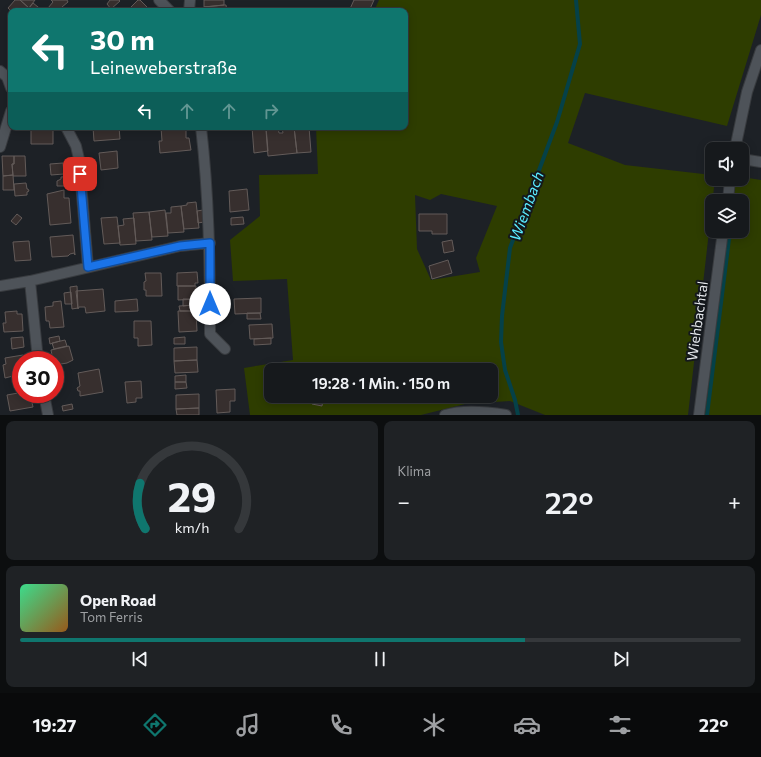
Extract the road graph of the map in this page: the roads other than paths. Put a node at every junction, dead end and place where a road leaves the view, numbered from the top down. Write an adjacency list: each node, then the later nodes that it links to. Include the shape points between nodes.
1 (159, 0): 2 (street)
2 (167, 8)
3 (761, 50): 9 (street, via 747,92)
4 (0, 71): 5 (street)
5 (8, 80)
6 (8, 121): 10 (street)
7 (68, 130): 15 (street, via 79,159)
8 (202, 130): 14 (street)
9 (736, 142)
10 (0, 147)
11 (749, 160): 12 (street)
12 (761, 162)
13 (722, 238): 24 (street, Wiehbachtal)
14 (210, 243): 15 (street, via 180,246); 18 (street, via 210,334)
15 (88, 267): 16 (street)
16 (30, 281): 17 (street); 19 (street)
17 (0, 286)
18 (226, 349)
19 (37, 351)
20 (46, 403): 21 (street)
21 (48, 415)
22 (445, 415): 23 (street, via 454,412)
23 (506, 415)
24 (698, 415)

